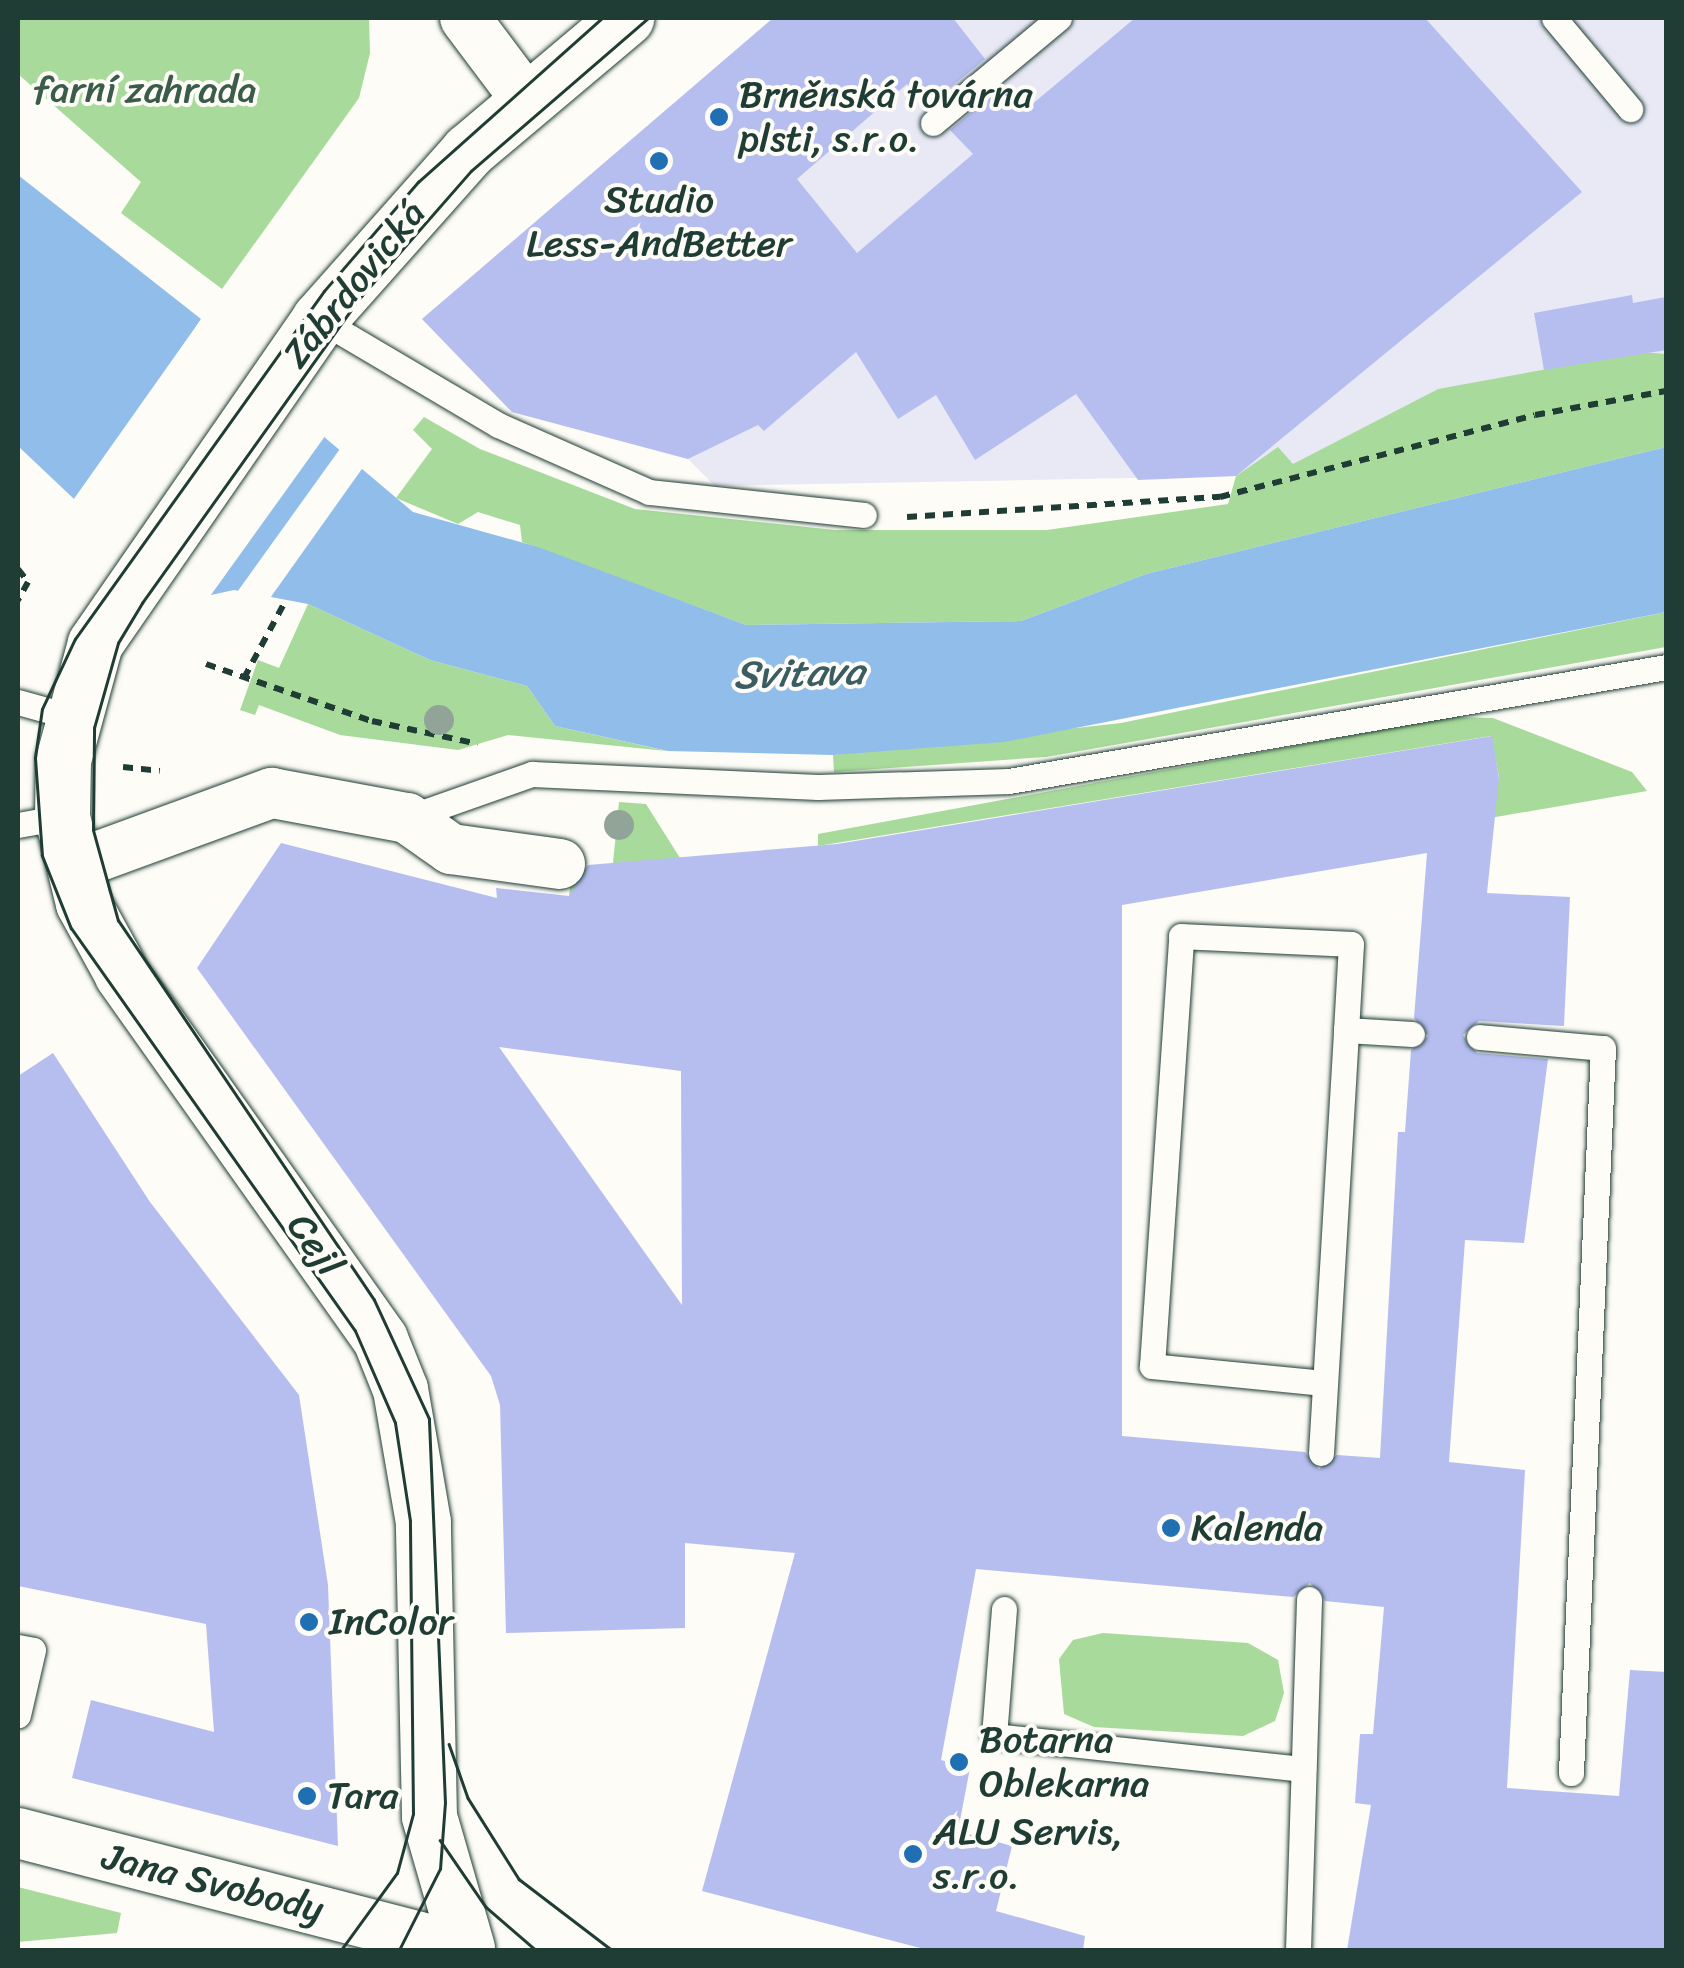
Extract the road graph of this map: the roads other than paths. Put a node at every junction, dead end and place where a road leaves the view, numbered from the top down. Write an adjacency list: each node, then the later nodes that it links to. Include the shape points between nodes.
1 (465, 18): 5 (street)
2 (626, 18): 5 (street, Zábrdovická)
3 (1059, 18): 7 (lane)
4 (1554, 18): 6 (lane)
5 (525, 98): 8 (street, Zábrdovická)
6 (1630, 109)
7 (933, 123)
8 (310, 332): 9 (lane, via 648,492); 10 (street, Zábrdovická)
9 (864, 515)
10 (129, 593): 12 (street, Cejl)
11 (1666, 667): 13 (lane, via 1009,781 818,787 532,774)
12 (43, 709): 14 (street, Cejl)
13 (407, 818): 14 (street, via 272,793 124,846); 15 (street, via 451,850)
14 (50, 836): 28 (street, Cejl, via 122,974 380,1339 400,1389 423,1522 429,1816)
15 (560, 864)
16 (1346, 1030): 17 (lane); 19 (lane); 19 (lane, via 1351,944 1181,936 1152,1366)
17 (1412, 1034)
18 (1479, 1038): 26 (lane, via 1603,1048)
19 (1324, 1383): 20 (lane)
20 (1320, 1453)
21 (1309, 1599): 25 (lane)
22 (1004, 1609): 25 (lane, via 994,1736)
23 (18, 1647): 24 (lane, via 33,1650)
24 (18, 1715)
25 (1303, 1769): 29 (lane)
26 (1571, 1774)
27 (18, 1833): 28 (street, Jana Svobody)
28 (468, 1950)
29 (1298, 1950)

